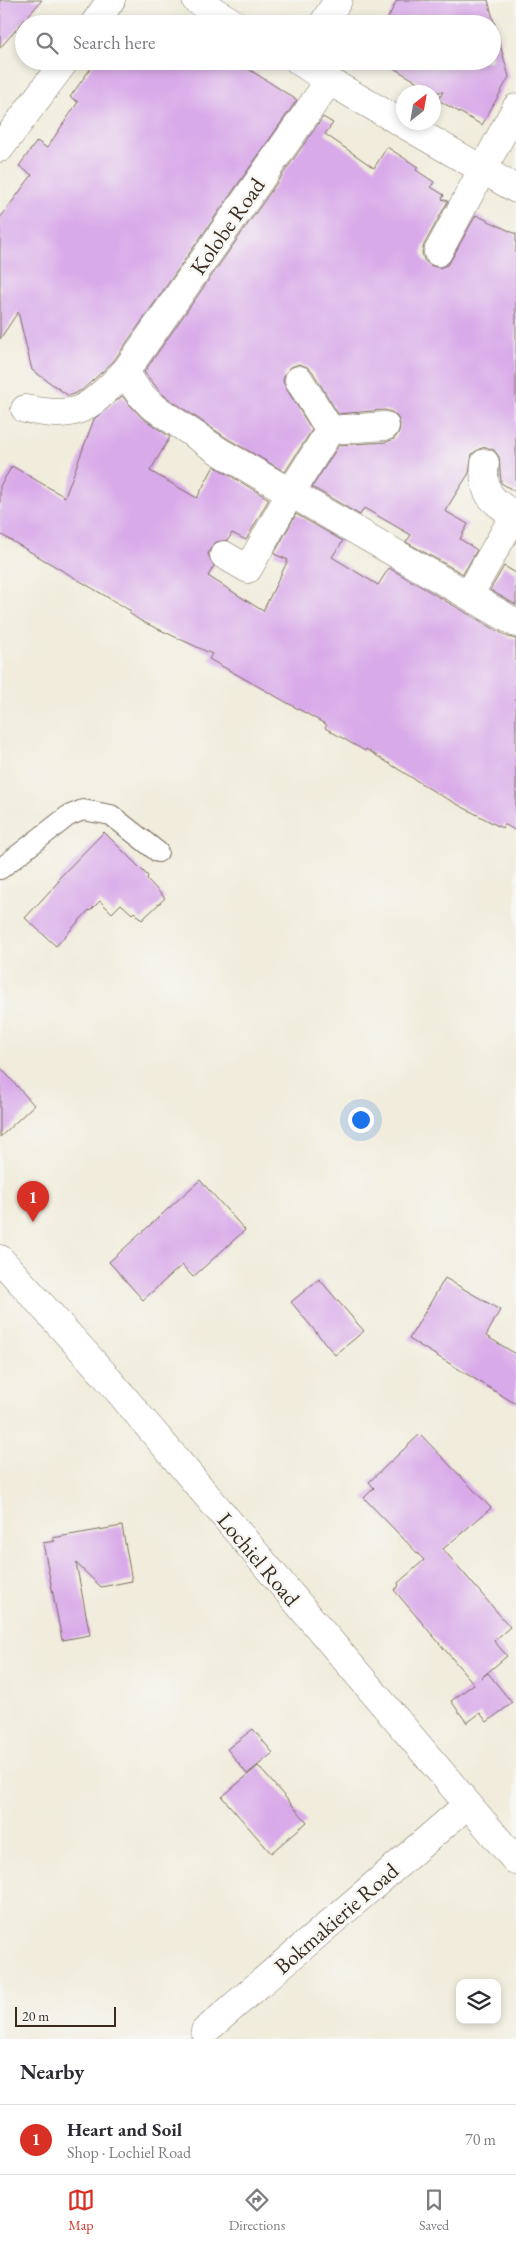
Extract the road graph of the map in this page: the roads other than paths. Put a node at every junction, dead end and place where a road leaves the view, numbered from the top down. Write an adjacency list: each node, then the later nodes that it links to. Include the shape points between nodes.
1 (112, 0): 4 (street)
2 (196, 0): 5 (street)
3 (338, 0): 6 (street)
4 (101, 15)
5 (220, 15)
6 (329, 15)
7 (58, 70): 11 (street)
8 (312, 70): 9 (street)
9 (329, 81): 12 (street); 15 (street, Kolobe Road)
10 (516, 108): 12 (street)
11 (0, 148)
12 (482, 170): 13 (street); 14 (street)
13 (516, 189)
14 (438, 252)
15 (126, 372): 17 (street, Kolobe Road, via 89,406 73,412 51,414); 21 (street, via 152,406 220,452)
16 (299, 380): 19 (street)
17 (25, 409)
18 (385, 426): 19 (street)
19 (330, 430): 21 (street)
20 (485, 463): 22 (street, via 484,482 492,499)
21 (291, 492): 23 (street, via 257,574); 24 (street)
22 (515, 515): 24 (street)
23 (224, 555)
24 (470, 595): 25 (street)
25 (516, 623)
26 (158, 852): 27 (lane, via 111,815 83,810 68,816 34,840)
27 (0, 869)
28 (0, 1259): 29 (street, Lochiel Road, via 104,1374)
29 (467, 1805): 30 (street, Lochiel Road); 31 (street, Bokmakierie Road)
30 (516, 1861)
31 (205, 2031)

